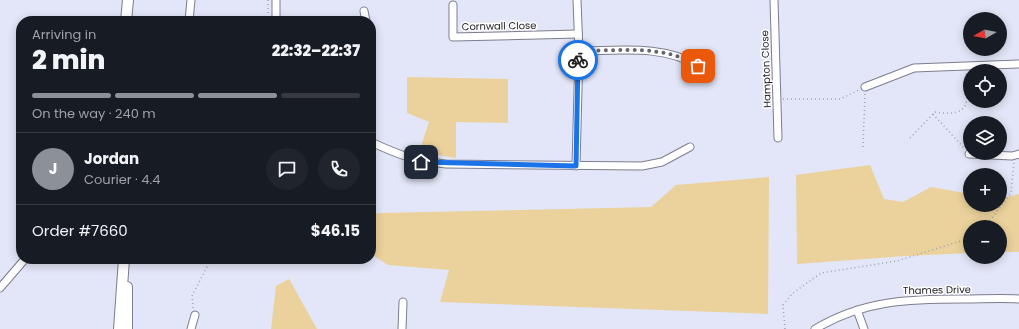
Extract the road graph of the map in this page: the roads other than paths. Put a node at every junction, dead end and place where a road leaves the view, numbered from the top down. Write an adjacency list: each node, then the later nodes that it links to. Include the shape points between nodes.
1 (128, 0): 9 (main road)
2 (133, 0): 10 (main road)
3 (191, 0): 11 (street)
4 (276, 0): 12 (street)
5 (577, 0): 14 (street)
6 (774, 0): 19 (street, Hampton Close)
7 (453, 5): 14 (street, Cornwall Close, via 453,37)
8 (364, 11): 13 (street)
9 (126, 16)
10 (131, 16)
11 (189, 16)
12 (276, 16)
13 (365, 16)
14 (578, 34): 15 (street)
15 (579, 51): 17 (street, via 658,52 690,61); 22 (street)
16 (1019, 64): 18 (street, via 914,68)
17 (698, 66)
18 (865, 87)
19 (778, 138)
20 (376, 144): 22 (street, via 421,162)
21 (690, 147): 22 (street, via 662,162 642,166)
22 (576, 166)
23 (21, 264): 26 (street)
24 (124, 264): 31 (main road)
25 (124, 264): 32 (main road, via 127,282)
26 (0, 288)
27 (1019, 299): 29 (street, Thames Drive, via 897,301)
28 (403, 302): 34 (street)
29 (857, 310): 35 (street, Thames Drive); 36 (street)
30 (195, 315): 33 (street)
31 (118, 329)
32 (126, 329)
33 (191, 329)
34 (402, 329)
35 (815, 329)
36 (864, 329)

